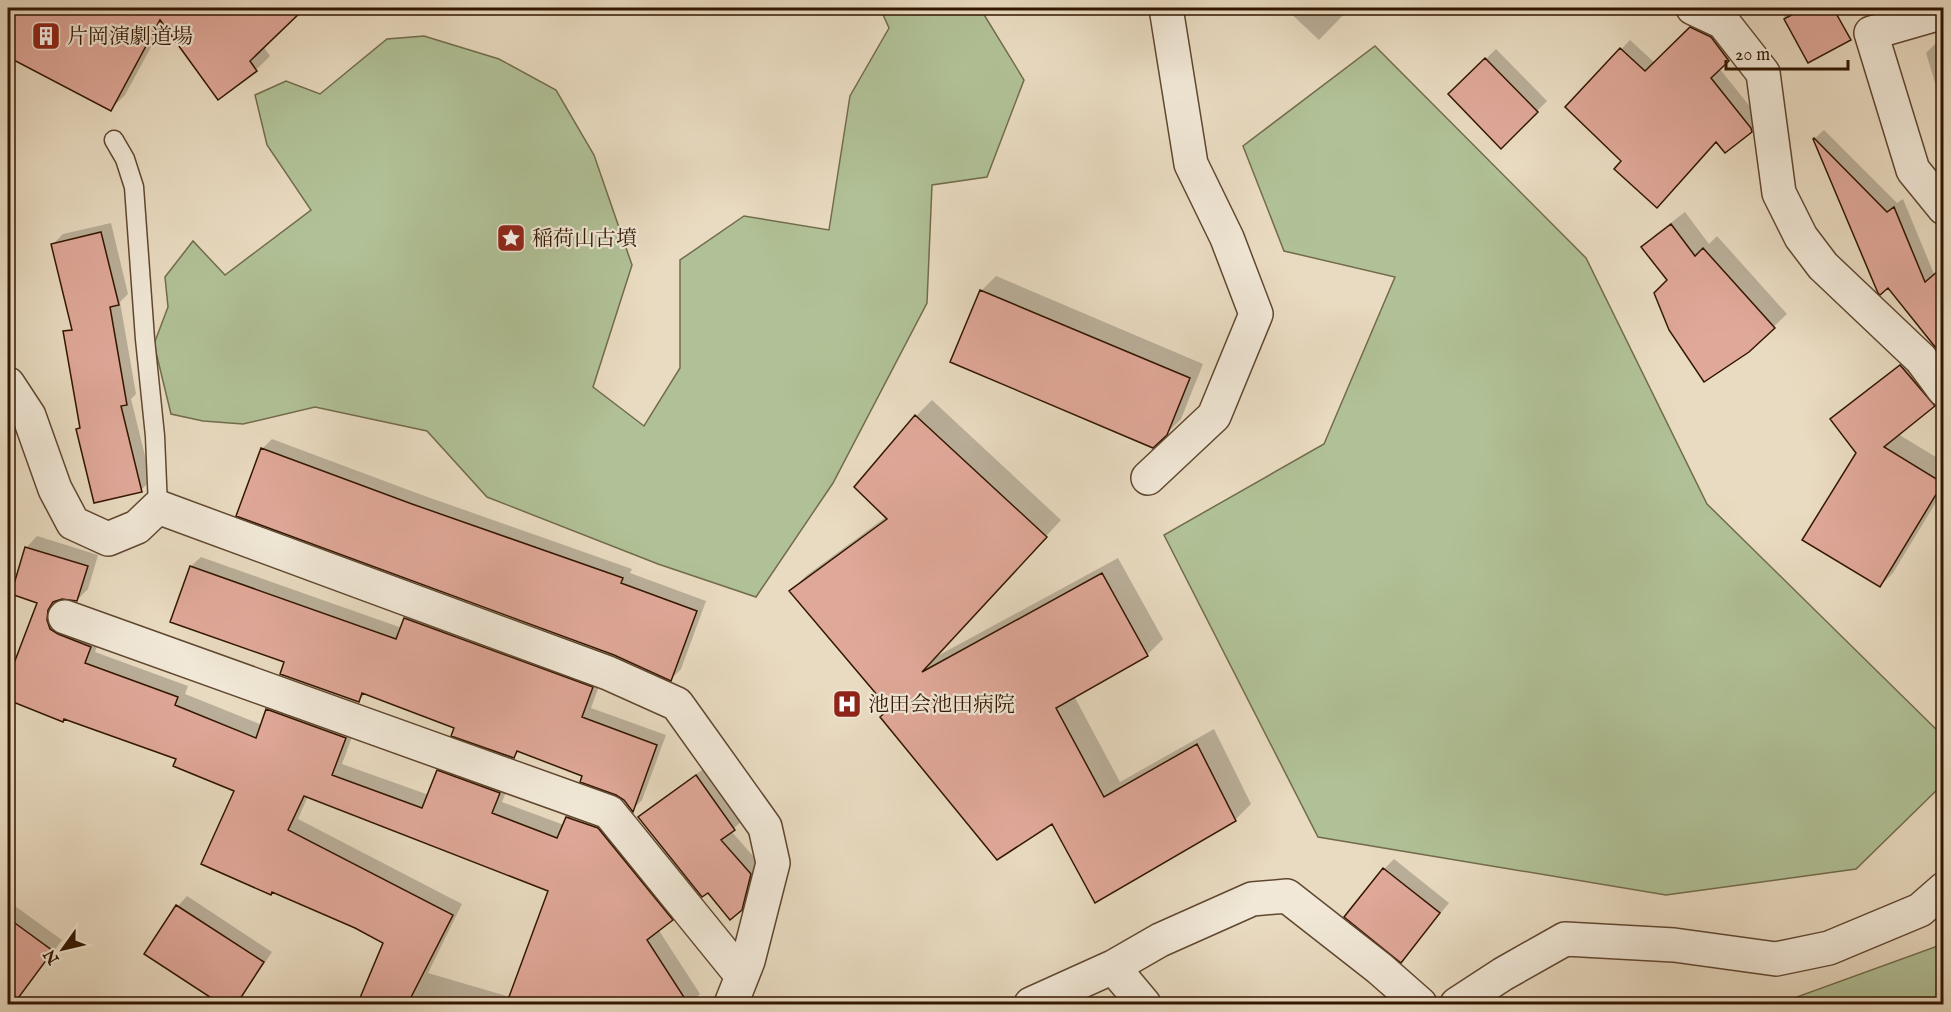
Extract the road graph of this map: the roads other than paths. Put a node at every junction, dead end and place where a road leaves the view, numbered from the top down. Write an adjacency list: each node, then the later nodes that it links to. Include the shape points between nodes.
1 (1166, 8): 8 (street, via 1191,164 1227,238 1256,314 1214,416)
2 (1693, 8): 7 (street, via 1723,22 1763,73 1779,193 1801,237 1823,266 1921,359)
3 (1944, 12): 5 (street, via 1871,33 1913,170)
4 (114, 140): 9 (lane, via 134,187)
5 (1944, 208)
6 (8, 384): 9 (street, via 29,416 55,489 73,523 108,539 137,527)
7 (1944, 390)
8 (1148, 478)
9 (158, 507): 13 (street, via 608,673 677,704 765,827 773,863)
10 (65, 617): 13 (street, via 609,812)
11 (1944, 889): 17 (street, via 1920,910 1829,948 1776,959 1674,945 1565,939)
12 (1113, 967): 14 (street); 15 (street); 16 (street, via 1160,940 1252,899 1287,896)
13 (737, 990)
14 (1031, 1005)
15 (1144, 1005)
16 (1420, 1005)
17 (1457, 1005)

